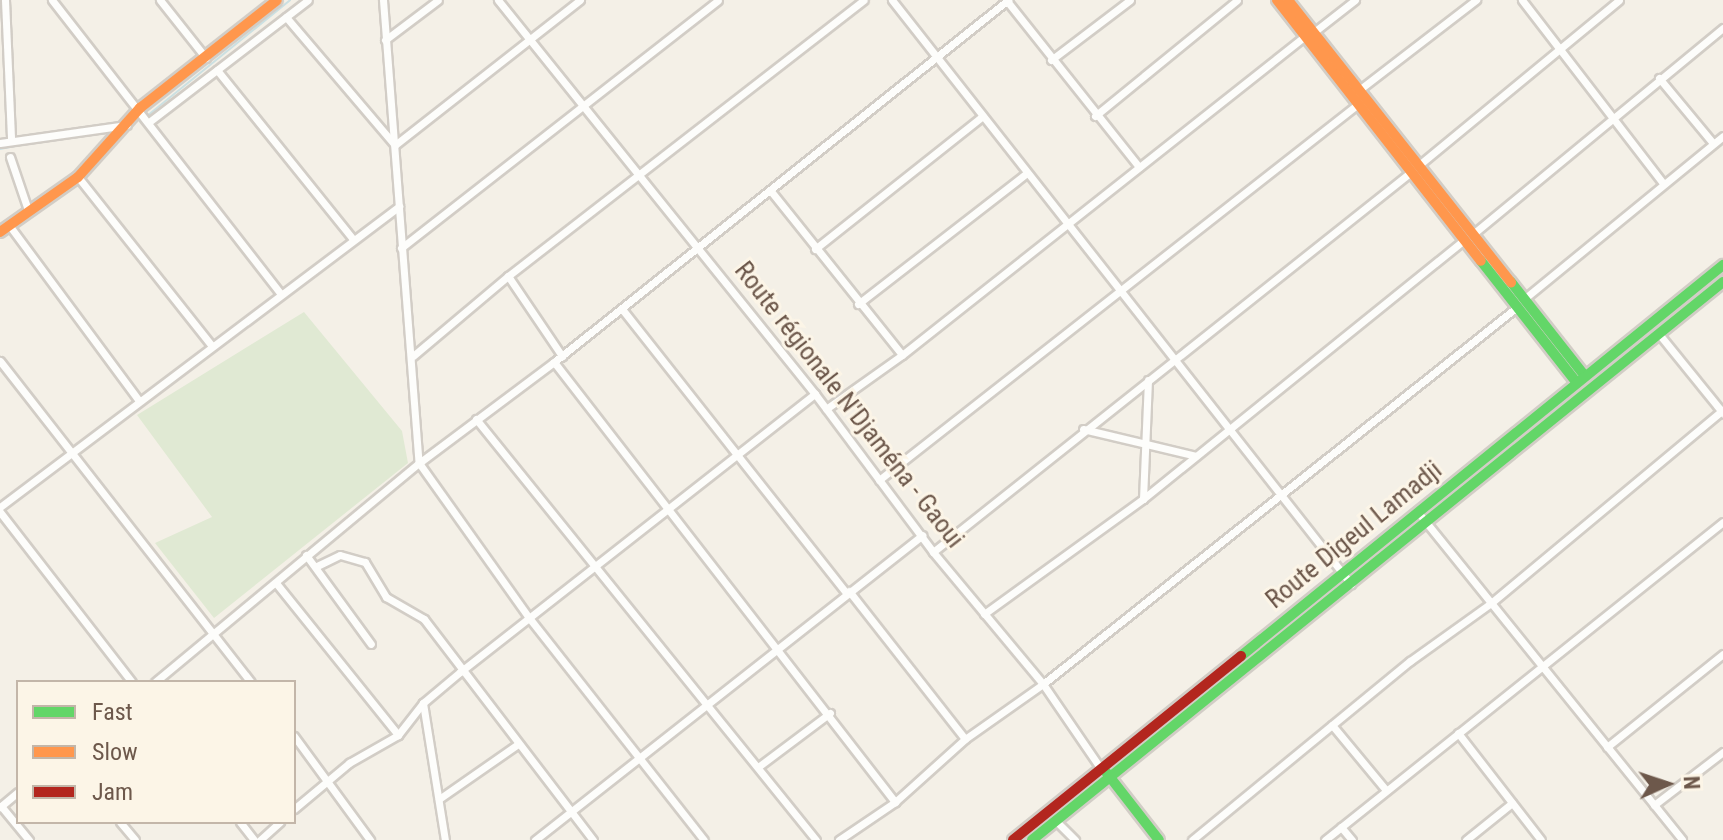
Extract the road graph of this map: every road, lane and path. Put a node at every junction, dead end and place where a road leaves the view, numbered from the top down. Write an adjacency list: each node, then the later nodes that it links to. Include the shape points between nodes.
1 (5, 0): 43 (street)
2 (52, 0): 36 (street)
3 (160, 0): 29 (street)
4 (277, 0): 29 (main road)
5 (308, 0): 22 (street)
6 (383, 0): 26 (street)
7 (438, 0): 26 (street)
8 (498, 0): 25 (street, Route régionale N'Djaména - Gaoui)
9 (580, 0): 25 (street)
10 (718, 0): 35 (street)
11 (864, 0): 50 (street)
12 (892, 0): 28 (street)
13 (1008, 0): 28 (street); 30 (street)
14 (1130, 0): 30 (street)
15 (1237, 0): 38 (street)
16 (1277, 0): 24 (main road)
17 (1288, 0): 24 (main road)
18 (1355, 0): 24 (street)
19 (1476, 0): 33 (street)
20 (1522, 0): 27 (street)
21 (1619, 0): 27 (street)
22 (286, 17): 31 (street); 46 (street)
23 (1723, 28): 32 (street)
24 (1309, 34): 33 (main road); 34 (main road); 48 (street)
25 (530, 39): 35 (street, Route régionale N'Djaména - Gaoui); 46 (street)
26 (385, 40): 46 (street)
27 (1560, 49): 39 (street); 49 (street)
28 (937, 57): 37 (street); 54 (street)
29 (206, 58): 36 (main road)
30 (1051, 60): 38 (street)
31 (217, 70): 40 (street); 60 (street)
32 (1659, 78): 39 (street); 45 (street)
33 (1359, 90): 49 (main road)
34 (1358, 104): 49 (main road); 67 (street)
35 (583, 105): 50 (street, Route régionale N'Djaména - Gaoui); 62 (street)
36 (140, 108): 40 (street); 41 (main road)
37 (983, 116): 51 (street); 63 (street)
38 (1095, 116): 48 (street)
39 (1611, 116): 53 (street); 59 (street)
40 (149, 122): 68 (street)
41 (127, 125): 43 (street); 52 (main road)
42 (1723, 136): 45 (street)
43 (11, 140): 44 (street)
44 (0, 143)
45 (1713, 143): 53 (street)
46 (395, 145): 55 (street)
47 (10, 157): 56 (street)
48 (1139, 167): 57 (street)
49 (1415, 169): 59 (main road); 77 (street)
50 (639, 173): 61 (street, Route régionale N'Djaména - Gaoui); 65 (street)
51 (1027, 173): 57 (street); 70 (street)
52 (78, 177): 56 (main road); 73 (street)
53 (1663, 183): 69 (street)
54 (770, 190): 61 (street); 63 (street)
55 (399, 206): 60 (street); 62 (street)
56 (28, 210): 58 (main road)
57 (1067, 225): 67 (street); 74 (street)
58 (4, 229): 83 (street)
59 (1468, 237): 69 (main road); 87 (street)
60 (353, 239): 68 (street)
61 (698, 246): 71 (street); 82 (street, Route régionale N'Djaména - Gaoui)
62 (401, 248): 75 (street)
63 (815, 249): 70 (street)
64 (1723, 265): 81 (main road, Route Digeul Lamadji)
65 (508, 276): 75 (street); 76 (street)
66 (1723, 282): 72 (main road, Route Digeul Lamadji)
67 (1120, 292): 77 (street); 94 (street)
68 (281, 294): 73 (street)
69 (1520, 303): 81 (main road); 95 (street)
70 (858, 304): 74 (street)
71 (622, 309): 76 (street); 91 (street)
72 (1659, 334): 85 (street); 100 (main road, Route Digeul Lamadji)
73 (212, 346): 83 (street)
74 (902, 355): 84 (street)
75 (413, 356): 93 (street)
76 (562, 356): 79 (street)
77 (1176, 360): 80 (street); 87 (street)
78 (0, 361): 90 (street)
79 (554, 362): 86 (street); 98 (street)
80 (1148, 380): 88 (street); 89 (street)
81 (1581, 380): 99 (main road, Route Digeul Lamadji)
82 (815, 394): 84 (street, Route régionale N'Djaména - Gaoui); 91 (street)
83 (139, 401): 90 (street)
84 (826, 409): 94 (street, Route régionale N'Djaména - Gaoui)
85 (1722, 412): 111 (street)
86 (476, 419): 93 (street); 105 (street)
87 (1231, 428): 92 (street); 95 (street)
88 (1083, 429): 89 (street); 103 (street)
89 (1143, 442): 92 (street); 96 (street)
90 (71, 453): 97 (street); 114 (street)
91 (740, 455): 98 (street); 110 (street)
92 (1196, 456): 96 (street)
93 (419, 463): 104 (street); 113 (street)
94 (879, 480): 102 (street, Route régionale N'Djaména - Gaoui)
95 (1283, 493): 107 (street); 123 (street)
96 (1143, 499): 112 (street)
97 (0, 509): 120 (street)
98 (669, 511): 105 (street); 116 (street)
99 (1417, 511): 100 (street); 107 (main road, Route Digeul Lamadji)
100 (1426, 522): 109 (main road, Route Digeul Lamadji); 111 (street)
101 (1723, 522): 118 (street)
102 (922, 535): 103 (street, Route régionale N'Djaména - Gaoui); 110 (street)
103 (933, 552): 112 (street, Route régionale N'Djaména - Gaoui)
104 (306, 555): 106 (street); 108 (street)
105 (596, 562): 113 (street); 125 (street)
106 (317, 566): 115 (street); 119 (street, via 340,555 365,562 386,597 424,619)
107 (1342, 573): 109 (street); 137 (main road, Route Digeul Lamadji)
108 (276, 583): 114 (street); 129 (street)
109 (1351, 584): 137 (main road, Route Digeul Lamadji)
110 (848, 592): 116 (street); 131 (street)
111 (1491, 603): 118 (street); 127 (street)
112 (984, 614): 123 (street, Route régionale N'Djaména - Gaoui)
113 (530, 619): 119 (street); 135 (street)
114 (215, 637): 121 (street); 122 (street)
115 (371, 644)
116 (780, 648): 125 (street); 126 (street)
117 (1723, 654): 133 (street)
118 (1542, 667): 128 (street); 133 (street)
119 (460, 672): 124 (street); 132 (street)
120 (130, 680)
121 (158, 680)
122 (249, 680)
123 (1043, 684): 131 (street); 137 (street, Route régionale N'Djaména - Gaoui)
124 (423, 703): 129 (street); 140 (street)
125 (708, 704): 135 (street); 136 (street)
126 (830, 713): 136 (street); 141 (street)
127 (1332, 725): 139 (street); 166 (street)
128 (1458, 733): 139 (street); 142 (street)
129 (398, 735): 138 (street)
130 (296, 738): 138 (street)
131 (965, 739): 141 (street)
132 (518, 744): 140 (street); 146 (street)
133 (1607, 747): 143 (street)
134 (1723, 752): 143 (street)
135 (640, 759): 146 (street); 159 (street)
136 (758, 767): 160 (street)
137 (1105, 772): 147 (main road, Route Digeul Lamadji); 162 (main road, Route Digeul Lamadji); 165 (main road, Route régionale N'Djaména - Gaoui)
138 (328, 778): 145 (street); 155 (street)
139 (1386, 790): 151 (street)
140 (439, 799): 156 (street)
141 (895, 802): 161 (street)
142 (1512, 803): 169 (street); 170 (street)
143 (1654, 805): 171 (street)
144 (1, 806): 152 (street)
145 (296, 807)
146 (572, 812): 157 (street); 158 (street)
147 (1056, 821): 163 (main road, Route Digeul Lamadji); 164 (street)
148 (122, 824): 153 (street)
149 (242, 824): 154 (street)
150 (277, 824): 154 (street)
151 (1341, 827): 167 (street); 168 (street)
152 (29, 840)
153 (135, 840)
154 (257, 840)
155 (370, 840)
156 (445, 840)
157 (535, 840)
158 (593, 840)
159 (704, 840)
160 (816, 840)
161 (839, 840)
162 (1013, 840)
163 (1032, 840)
164 (1075, 840)
165 (1159, 840)
166 (1192, 840)
167 (1325, 840)
168 (1352, 840)
169 (1466, 840)
170 (1541, 840)
171 (1682, 840)

